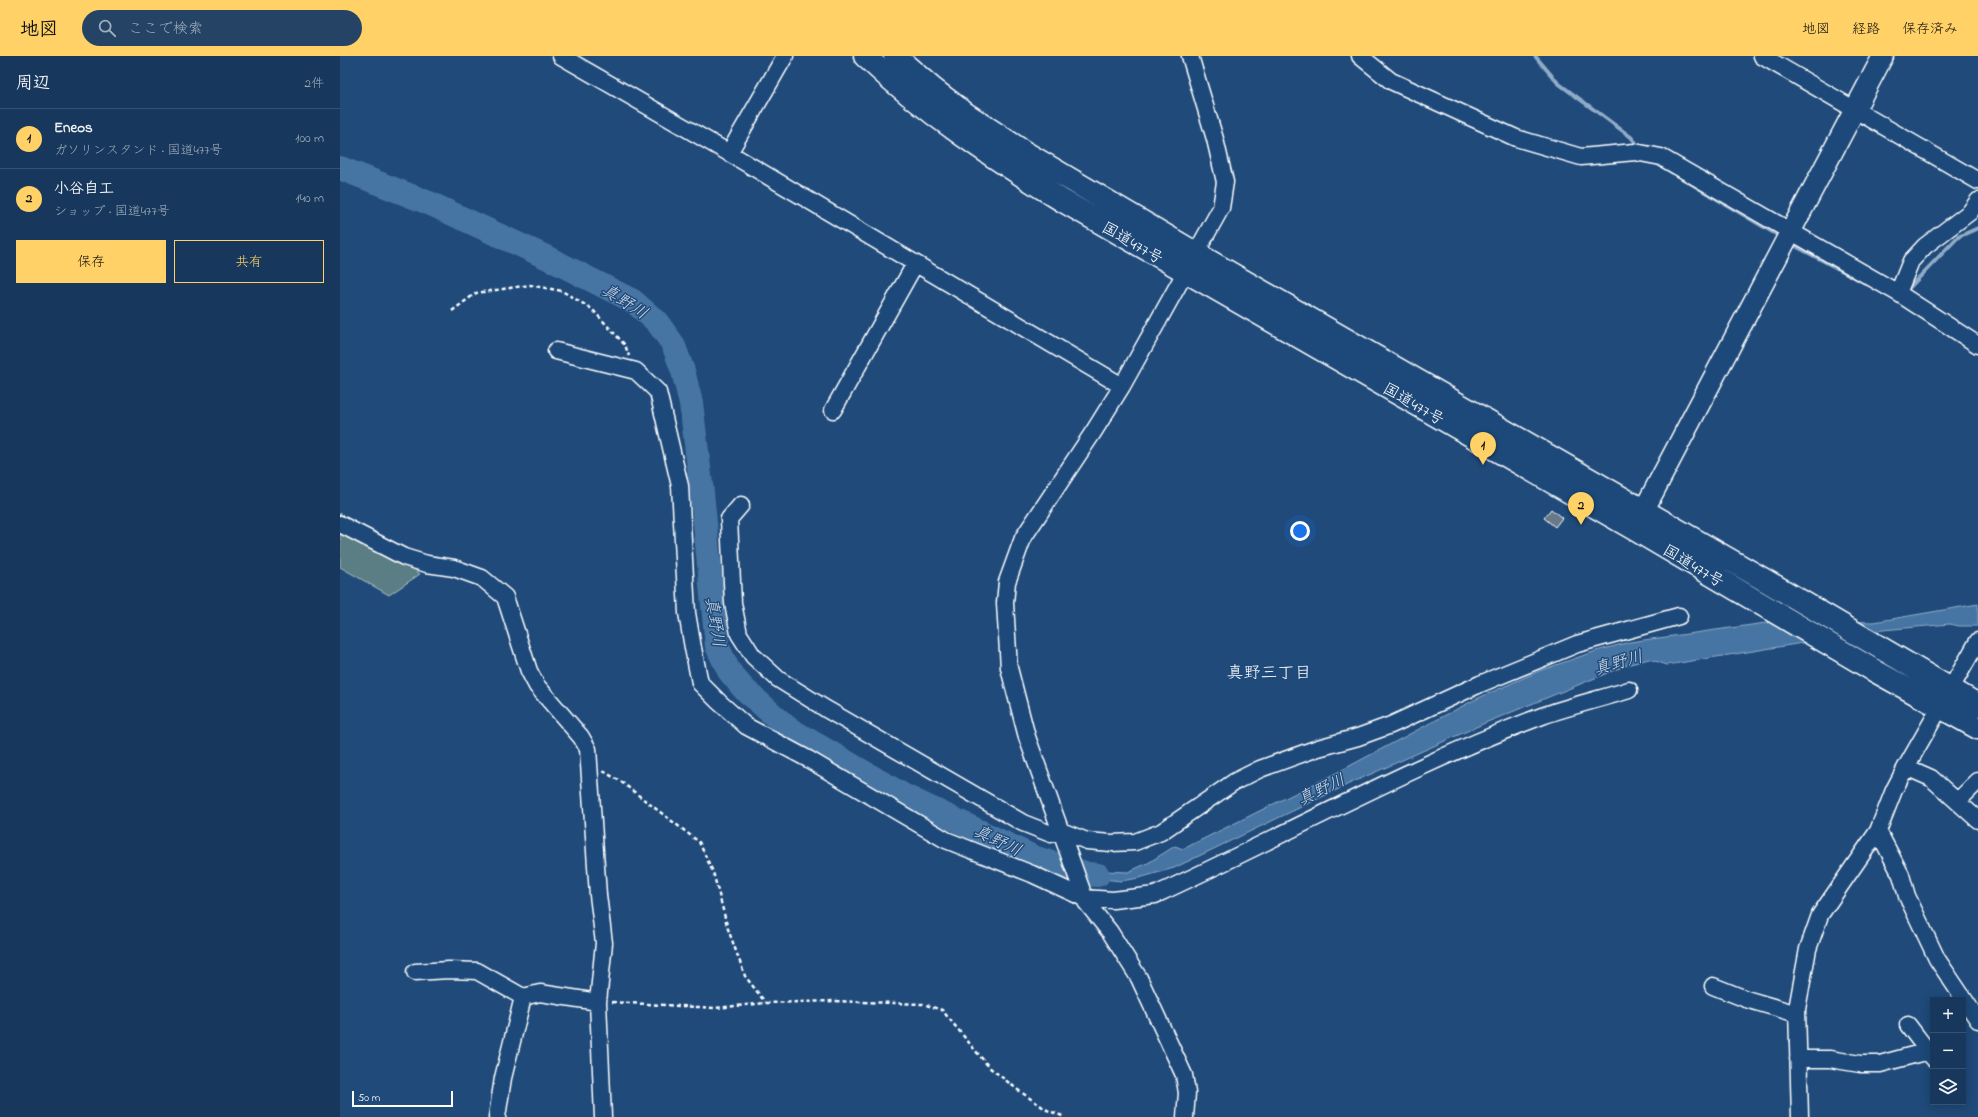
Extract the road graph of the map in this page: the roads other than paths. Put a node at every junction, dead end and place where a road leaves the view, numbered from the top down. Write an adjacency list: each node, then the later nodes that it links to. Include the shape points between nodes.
1 (561, 56): 10 (street)
2 (785, 56): 10 (street)
3 (865, 56): 14 (highway, 国道477号, via 891,81 981,149 1063,201)
4 (895, 56): 14 (highway, 国道477号, via 966,114)
5 (1190, 56): 14 (street, via 1225,182 1220,208)
6 (1360, 56): 13 (street, via 1391,81 1516,138 1581,157 1635,152 1661,156)
7 (1762, 56): 9 (street)
8 (1883, 56): 9 (street)
9 (1855, 110): 11 (street); 13 (street)
10 (729, 153): 15 (street)
11 (1978, 181)
12 (1978, 201): 16 (street, via 1970,212 1925,246 1911,261)
13 (1791, 231): 16 (street); 22 (street)
14 (1190, 262): 19 (street); 22 (highway, 国道477号)
15 (915, 264): 19 (street); 20 (street)
16 (1898, 293): 17 (street)
17 (1978, 344)
18 (556, 351): 37 (street, via 636,371 658,392 680,486 687,613 700,683 746,726 808,759 946,840)
19 (1122, 386): 36 (street, via 1022,538 1007,582 1005,603 1009,668 1027,738)
20 (833, 410)
21 (741, 505): 36 (street, via 729,519 733,603 739,634 753,656 778,679 826,709 1022,823)
22 (1639, 520): 26 (highway, 国道477号, via 1764,579); 29 (highway, 国道477号, via 1741,593)
23 (340, 524): 41 (street, via 404,557 454,568 482,578 505,597 529,671 537,686 581,737 588,749 598,895 604,943)
24 (1679, 616): 36 (street, via 1577,644 1358,738 1318,748 1260,769 1234,782 1161,832 1134,842 1110,844)
25 (1978, 641): 26 (street)
26 (1950, 688): 28 (highway, 国道477号); 29 (street)
27 (1629, 690): 37 (street, via 1543,716 1499,734 1389,783 1155,895 1113,900)
28 (1978, 705)
29 (1939, 706): 30 (highway, 国道477号); 31 (street)
30 (1978, 728)
31 (1906, 767): 33 (street, via 1930,778); 35 (street)
32 (1978, 781): 33 (street)
33 (1958, 802): 34 (street)
34 (1978, 820)
35 (1878, 831): 42 (street, via 1820,915 1808,949); 43 (street, via 1901,875 1907,896 1937,959)
36 (1063, 836): 37 (street)
37 (1082, 893): 50 (street, via 1139,978 1184,1075 1187,1093)
38 (415, 972): 40 (street, via 477,971)
39 (1713, 986): 42 (street)
40 (523, 997): 41 (street, via 540,993); 48 (street, via 503,1078)
41 (598, 1002): 49 (street)
42 (1797, 1014): 47 (street)
43 (1978, 1020)
44 (1908, 1025): 45 (street)
45 (1930, 1053)
46 (1930, 1054): 47 (street, via 1880,1064)
47 (1798, 1059): 51 (street)
48 (497, 1117)
49 (603, 1117)
50 (1185, 1117)
51 (1800, 1117)

